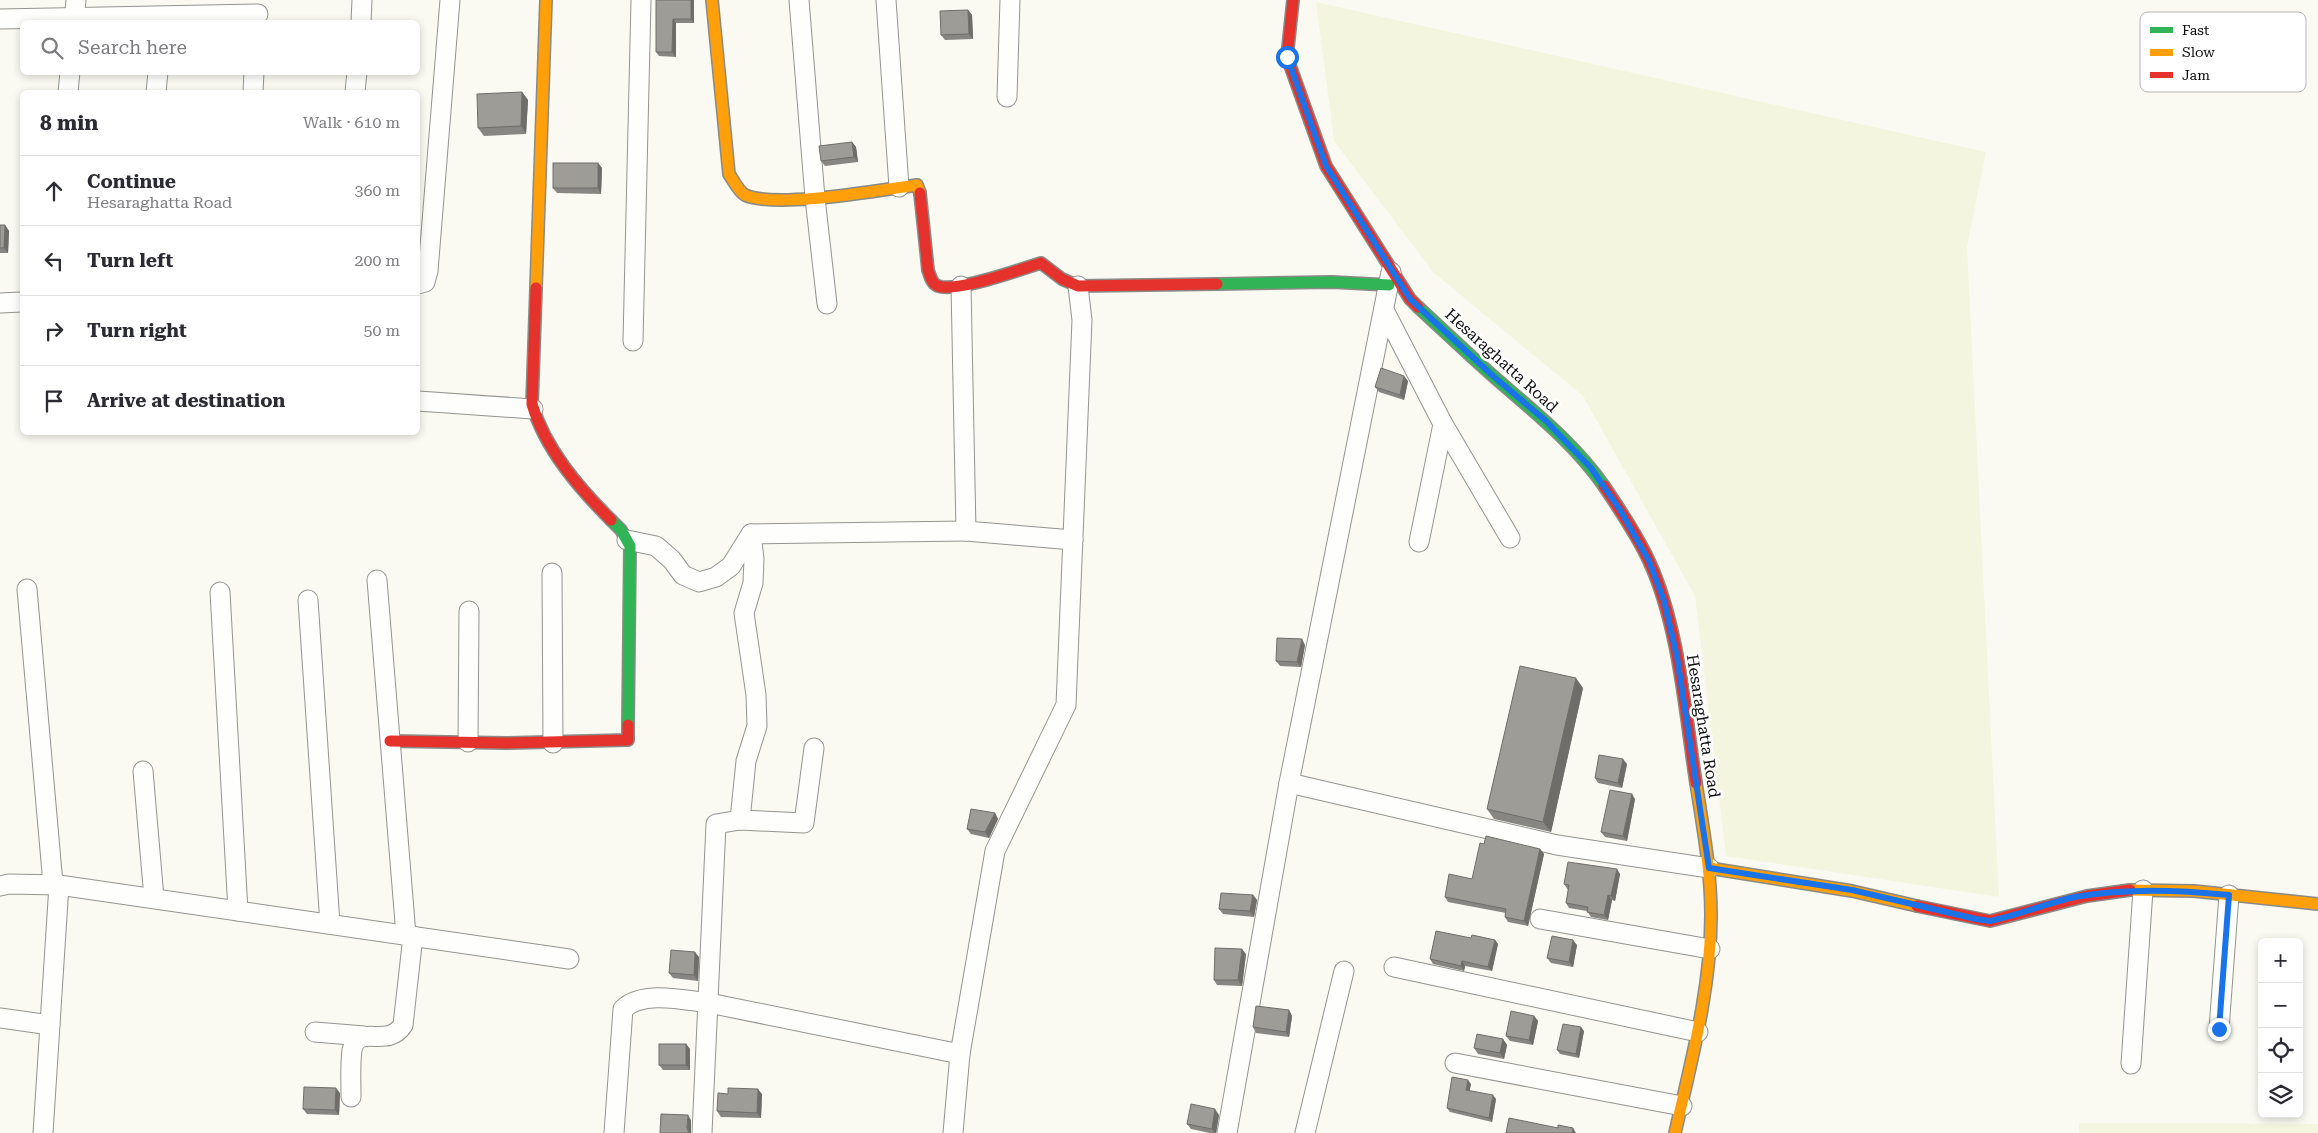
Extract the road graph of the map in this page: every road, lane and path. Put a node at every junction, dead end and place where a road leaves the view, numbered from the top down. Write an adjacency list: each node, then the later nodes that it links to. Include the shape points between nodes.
1 (362, 0): 14 (street)
2 (450, 0): 27 (street, via 428,271 425,282)
3 (546, 0): 36 (street)
4 (641, 0): 34 (street)
5 (712, 0): 25 (street, via 729,174 742,194 758,199)
6 (799, 0): 25 (street)
7 (886, 0): 24 (street)
8 (1010, 0): 23 (street)
9 (1293, 0): 26 (street, Hesaraghatta Road, via 1287,57 1326,166)
10 (258, 12): 11 (street)
11 (163, 13): 12 (street)
12 (75, 14): 13 (street)
13 (0, 19)
14 (361, 20)
15 (70, 75): 19 (street)
16 (158, 75): 20 (street)
17 (254, 75): 21 (street)
18 (356, 75): 22 (street)
19 (68, 90)
20 (156, 90)
21 (253, 90)
22 (355, 90)
23 (1007, 97)
24 (899, 187): 25 (street); 28 (street, via 919,187 932,281 946,288)
25 (815, 198): 32 (street)
26 (1390, 278): 29 (street, via 1332,282); 33 (street); 57 (street, Hesaraghatta Road, via 1493,376 1546,421 1591,468 1649,561 1664,601 1677,657)
27 (420, 283)
28 (961, 286): 29 (street, via 1041,263 1064,282); 38 (street)
29 (1078, 286): 42 (street, via 1082,320)
30 (20, 302): 31 (street)
31 (0, 303)
32 (827, 304)
33 (1384, 310): 37 (street); 55 (street)
34 (633, 341)
35 (420, 401): 36 (street)
36 (533, 409): 41 (street, via 582,492 619,526)
37 (1442, 424): 40 (street); 43 (street)
38 (966, 531): 39 (street); 42 (street)
39 (750, 534): 41 (street, via 731,566 716,577 699,582 683,575 656,546); 56 (street, via 753,583 744,613 757,726 746,761)
40 (1510, 538)
41 (627, 540): 52 (street, via 630,546 628,740)
42 (1073, 540): 79 (street, via 1066,705 996,851)
43 (1420, 542)
44 (552, 573): 52 (street)
45 (377, 580): 50 (street)
46 (27, 589): 58 (street)
47 (220, 592): 64 (street)
48 (308, 600): 66 (street)
49 (469, 611): 51 (street)
50 (390, 741): 51 (street); 67 (street)
51 (468, 742): 52 (street)
52 (553, 743)
53 (814, 748): 56 (street, via 804,823)
54 (143, 771): 62 (street)
55 (1289, 783): 57 (street, via 1557,845); 88 (street)
56 (740, 820): 72 (street, via 716,824)
57 (1709, 868): 60 (street, via 1852,890 1990,921 2074,898 2121,890); 68 (street, Hesaraghatta Road)
58 (56, 884): 59 (street); 62 (street); 74 (street)
59 (0, 886)
60 (2143, 890): 61 (street); 81 (street)
61 (2229, 895): 63 (street); 75 (street)
62 (154, 898): 64 (street)
63 (2318, 904)
64 (238, 910): 66 (street)
65 (1540, 919): 68 (street)
66 (330, 924): 67 (street)
67 (410, 936): 69 (street); 78 (street, via 403,1025 398,1033 389,1037)
68 (1710, 948): 77 (street, Hesaraghatta Road)
69 (569, 959)
70 (1394, 966): 77 (street)
71 (1344, 971): 89 (street)
72 (709, 1003): 79 (street); 85 (street, via 643,999 622,1009); 86 (street)
73 (0, 1018): 74 (street)
74 (50, 1025): 84 (street)
75 (2219, 1029)
76 (315, 1032): 78 (street)
77 (1698, 1032): 83 (street, Hesaraghatta Road)
78 (364, 1036): 82 (street, via 352,1048)
79 (960, 1054): 87 (street)
80 (1454, 1063): 83 (street)
81 (2131, 1064)
82 (351, 1097)
83 (1682, 1106): 90 (street, Hesaraghatta Road)
84 (42, 1133)
85 (614, 1133)
86 (702, 1133)
87 (953, 1133)
88 (1227, 1133)
89 (1305, 1133)
90 (1676, 1133)

